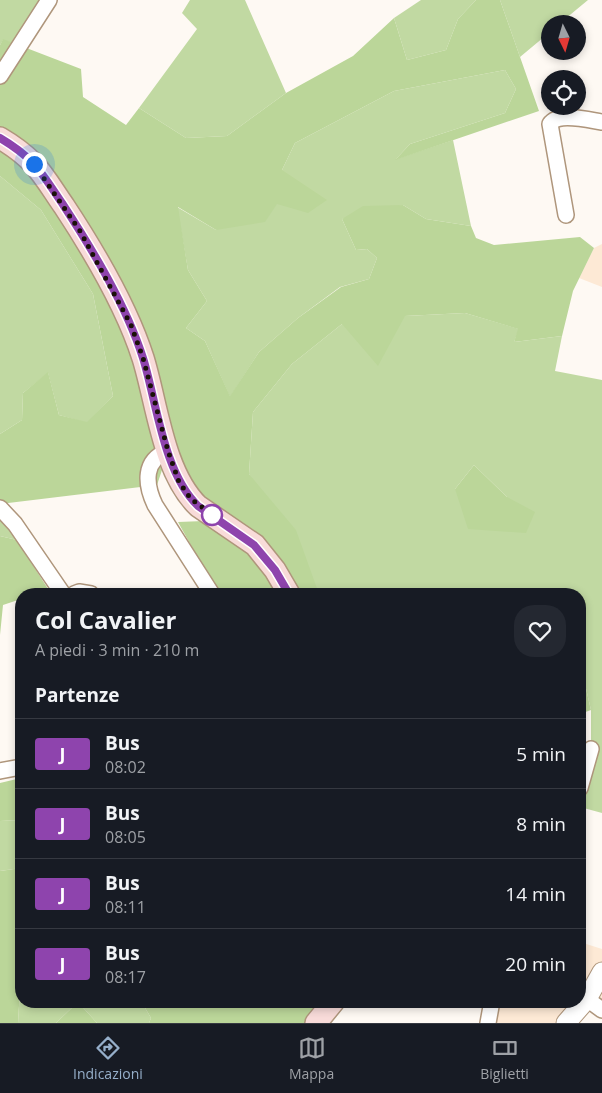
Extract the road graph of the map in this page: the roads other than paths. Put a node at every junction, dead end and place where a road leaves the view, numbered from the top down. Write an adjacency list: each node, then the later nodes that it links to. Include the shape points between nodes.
1 (49, 0): 2 (street)
2 (0, 76)
3 (602, 122): 5 (street, via 561,117 550,124)
4 (0, 138): 6 (main road, via 24,154 43,175 80,231 131,325)
5 (566, 215)
6 (168, 451): 9 (street, via 152,462 148,475 149,490); 10 (main road, via 179,482 191,499 254,545)
7 (0, 508): 8 (street, via 16,524)
8 (59, 588)
9 (208, 588)
10 (286, 588)
11 (591, 749): 12 (street)
12 (586, 767)
13 (15, 768): 14 (street)
14 (0, 771)
15 (602, 972): 16 (street)
16 (595, 1004): 21 (street)
17 (328, 1008): 19 (main road)
18 (491, 1008): 20 (street)
19 (316, 1023)
20 (488, 1023)
21 (566, 1023)

